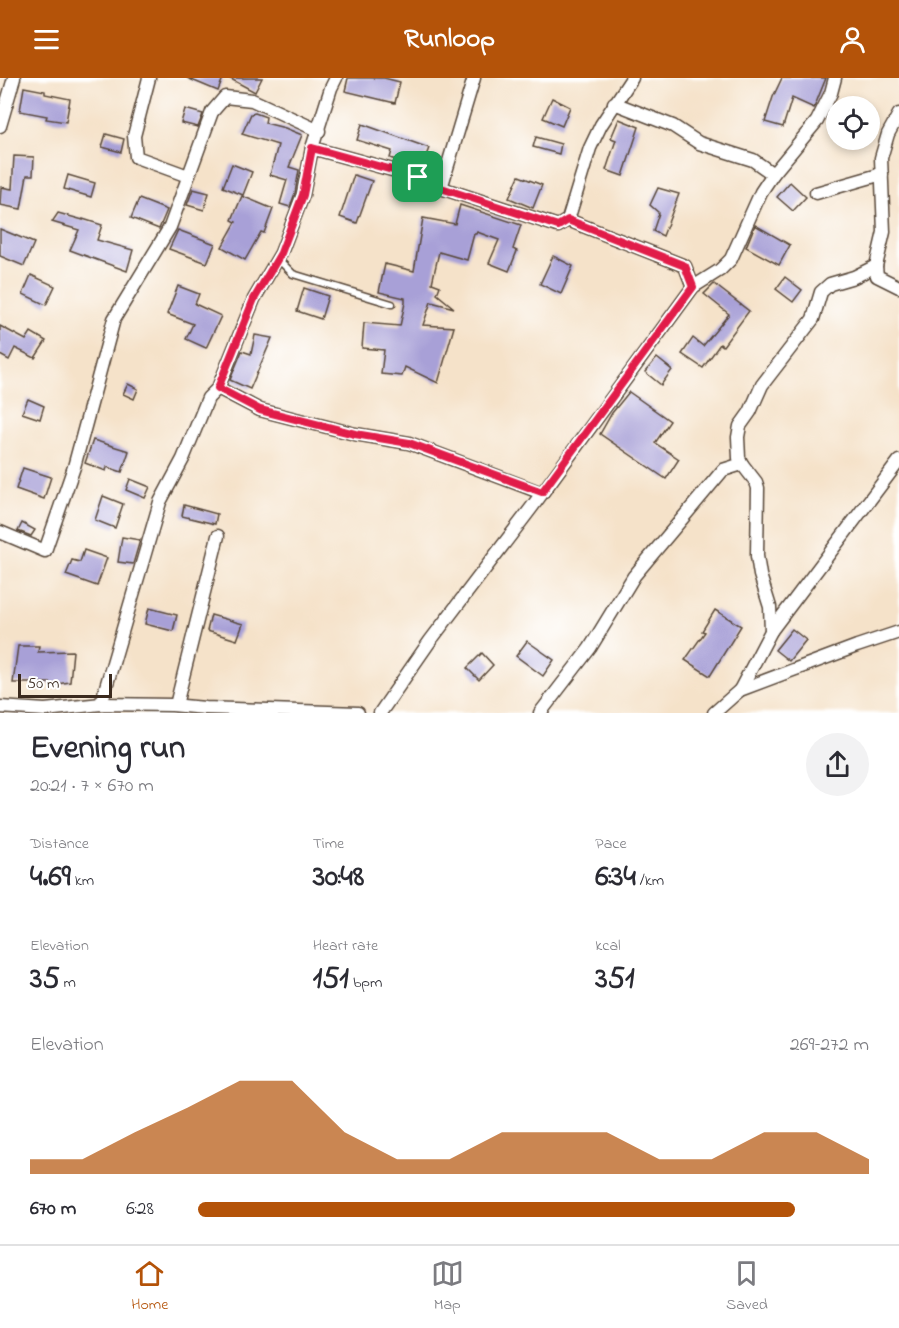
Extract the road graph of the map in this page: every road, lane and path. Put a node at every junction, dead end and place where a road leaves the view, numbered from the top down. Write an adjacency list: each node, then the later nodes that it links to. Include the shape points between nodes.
1 (14, 78): 9 (street)
2 (149, 78): 14 (street, via 134,136 136,158)
3 (336, 78): 10 (street)
4 (474, 78): 15 (street)
5 (632, 78): 7 (street)
6 (835, 78): 12 (street, via 817,122)
7 (614, 102): 12 (street, via 673,126 699,143 753,160); 17 (street, via 590,148)
8 (899, 114): 13 (street, via 881,159)
9 (0, 126)
10 (318, 131): 11 (street); 14 (street, via 252,100 225,97 212,112)
11 (312, 148): 15 (street, via 418,177); 18 (street, via 303,195)
12 (773, 174): 20 (street, via 760,192 731,259)
13 (882, 174): 16 (street); 19 (street, via 884,232)
14 (188, 176): 27 (street, via 170,227 114,319 74,466 45,551)
15 (441, 188): 17 (street, via 558,226)
16 (816, 193)
17 (568, 220): 20 (street, via 685,266)
18 (278, 259): 22 (lane, via 293,274); 23 (street, via 254,299)
19 (876, 266): 21 (street, via 877,276); 25 (street, via 830,284 821,292 813,319 762,386 740,426)
20 (693, 287): 26 (street)
21 (899, 287)
22 (392, 304)
23 (218, 388): 26 (street, via 260,410 409,443); 32 (street, via 208,398 160,502)
24 (899, 460): 29 (street)
25 (741, 464): 29 (street, via 758,488 757,556 770,607); 39 (street, via 723,470 634,576 590,648)
26 (542, 492): 38 (street)
27 (0, 532)
28 (218, 536): 33 (street)
29 (771, 631): 31 (street)
30 (899, 632): 31 (street)
31 (740, 690): 40 (street)
32 (101, 704): 33 (street); 36 (street)
33 (176, 705): 35 (street)
34 (0, 707): 36 (street)
35 (205, 710): 37 (street)
36 (45, 711)
37 (358, 713)
38 (380, 713)
39 (540, 713)
40 (714, 713)

